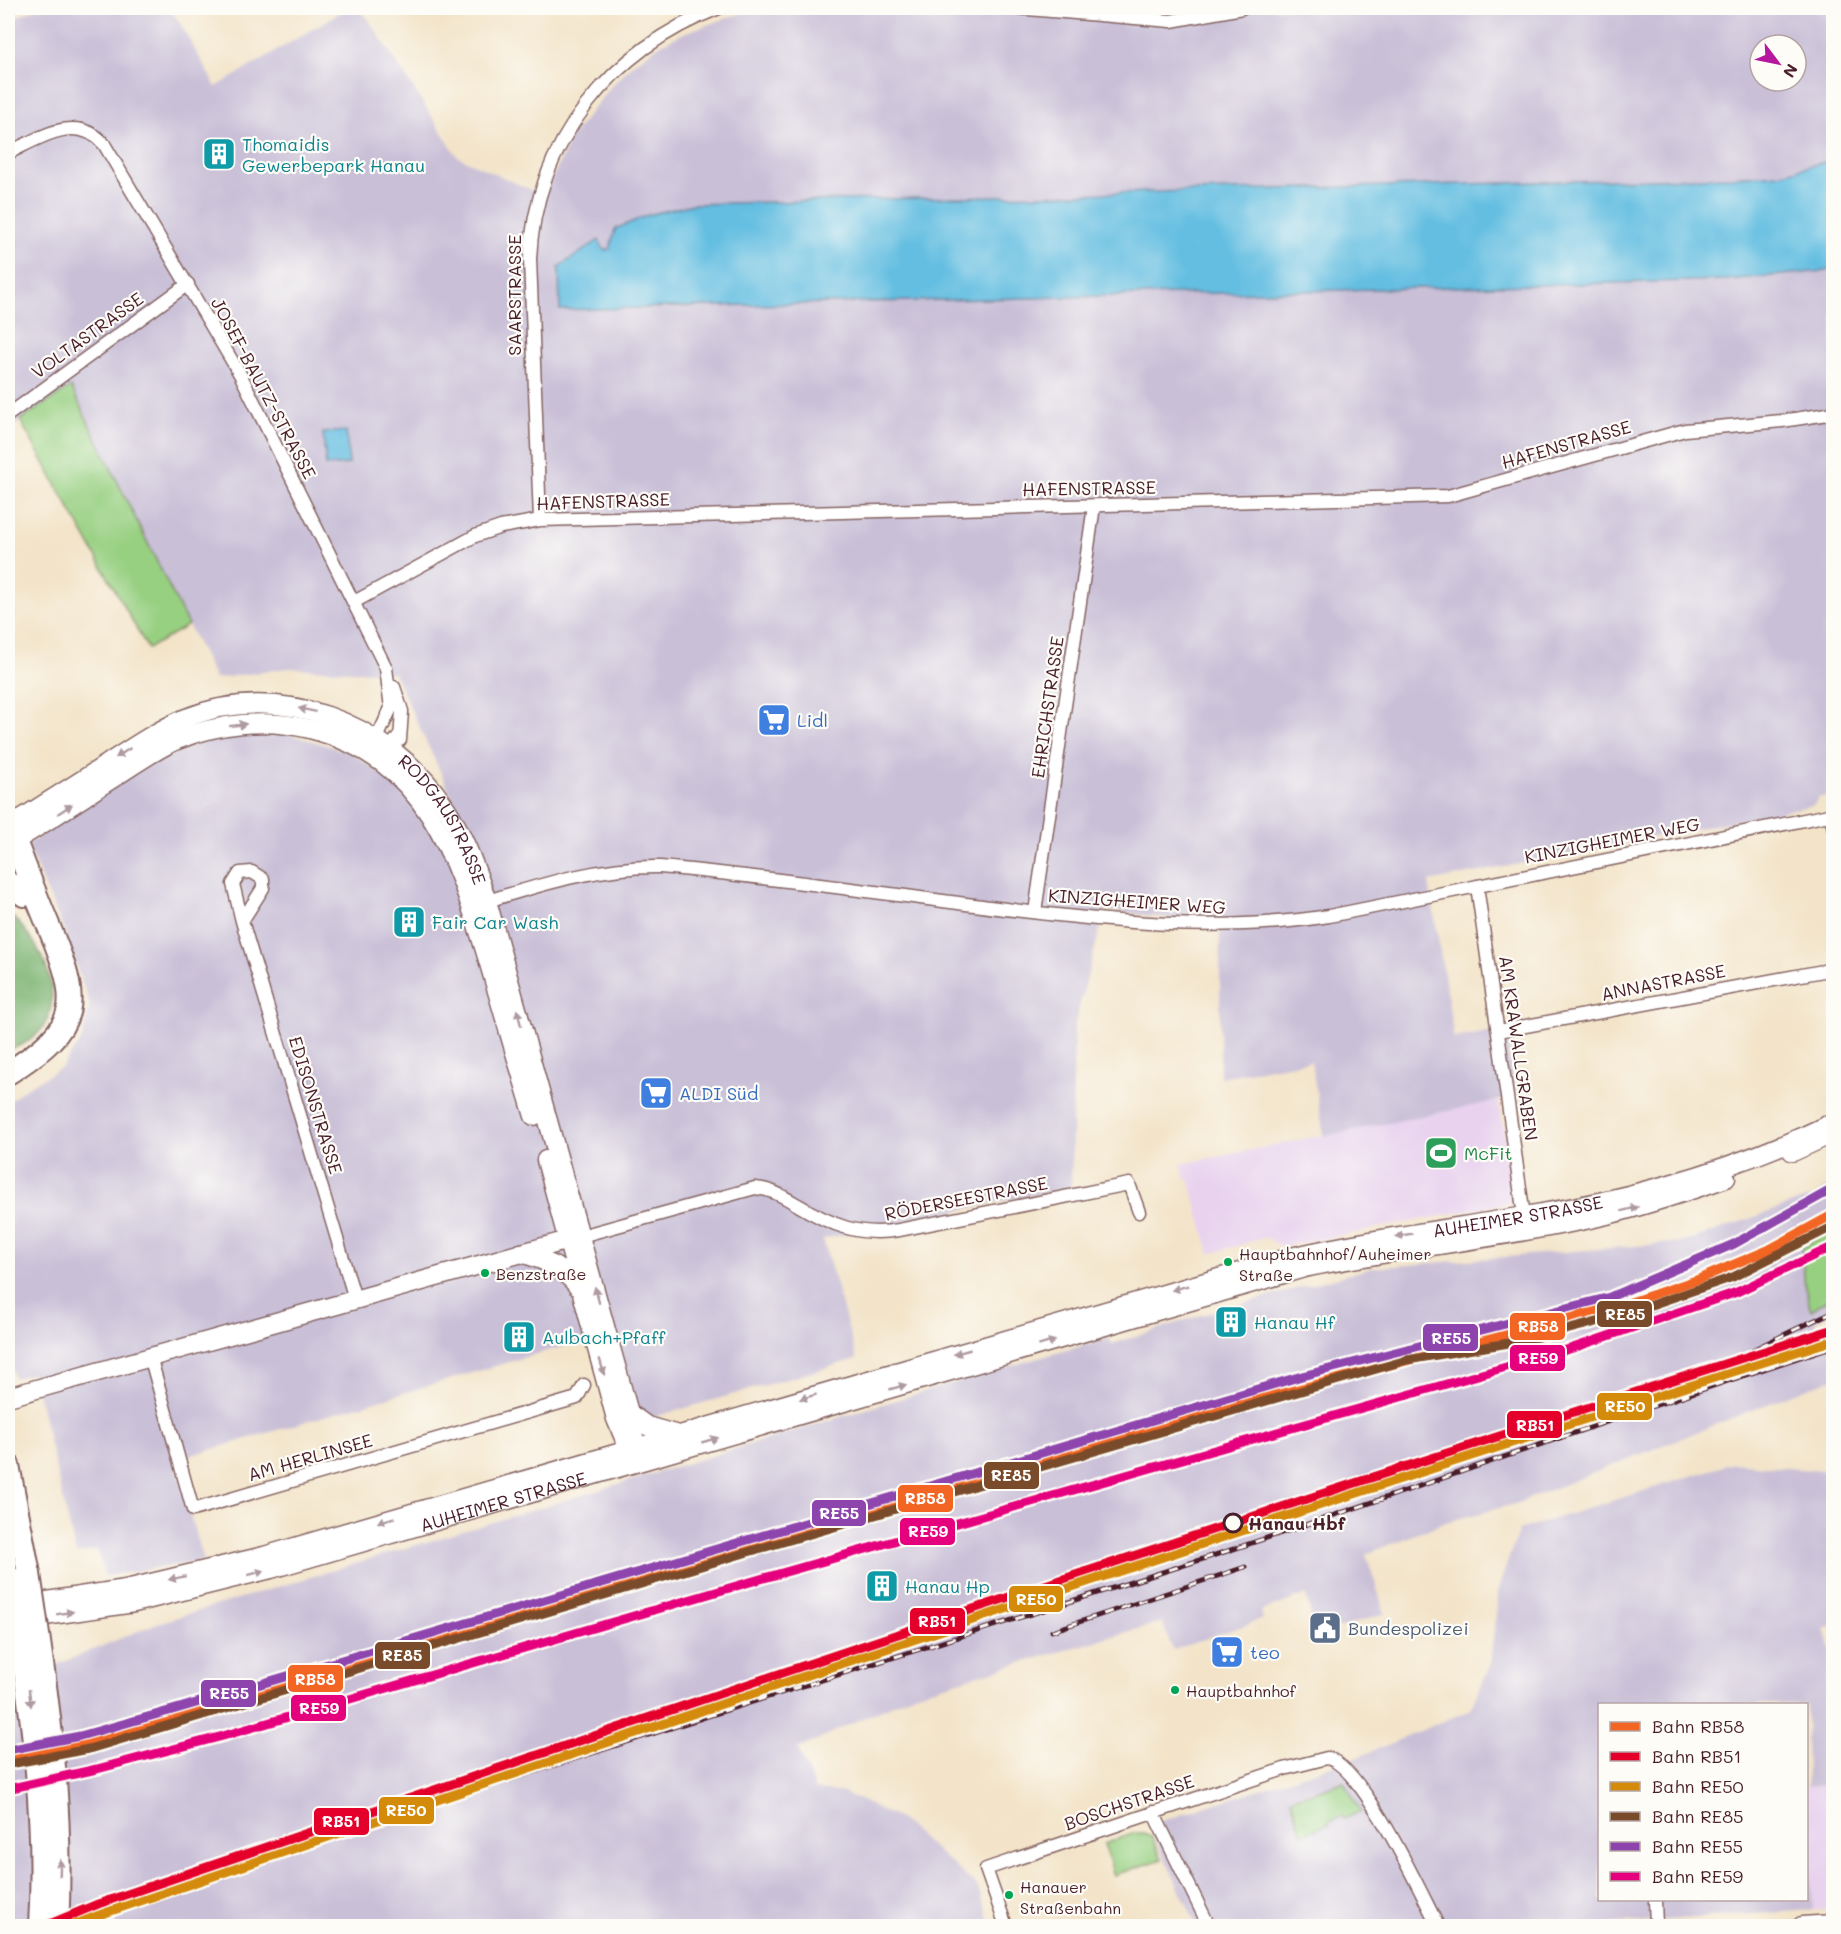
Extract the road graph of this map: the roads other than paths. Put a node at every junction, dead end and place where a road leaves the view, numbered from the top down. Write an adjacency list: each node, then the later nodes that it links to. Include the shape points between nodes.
1 (719, 8): 9 (street, SAARSTRASSE, via 657,38 605,82 568,131 541,187 532,224 530,259)
2 (1016, 8): 3 (street, via 1171,21)
3 (1242, 8)
4 (8, 153): 5 (street, JOSEF-BAUTZ-STRASSE, via 65,129 80,128 93,134 104,144)
5 (188, 284): 7 (street, VOLTASTRASSE); 10 (street, JOSEF-BAUTZ-STRASSE, via 241,376)
6 (1833, 413): 8 (street, HAFENSTRASSE, via 1782,422 1684,430 1448,496)
7 (8, 415)
8 (1094, 506): 9 (street, HAFENSTRASSE); 20 (street, EHRICHSTRASSE)
9 (540, 520): 10 (street, HAFENSTRASSE, via 501,527 468,539)
10 (354, 602): 11 (street, JOSEF-BAUTZ-STRASSE)
11 (387, 672): 12 (street, JOSEF-BAUTZ-STRASSE, via 391,708); 12 (street, via 402,711)
12 (385, 744): 15 (main road, RODGAUSTRASSE, via 278,723 207,730 154,752); 19 (main road, RODGAUSTRASSE, via 409,786 431,814); 19 (main road, RODGAUSTRASSE, via 433,790 453,820)
13 (1832, 814): 14 (street); 17 (street, KINZIGHEIMER WEG)
14 (1833, 830)
15 (9, 837): 25 (highway, via 65,968 71,994 63,1023 52,1040)
16 (8, 867): 18 (highway)
17 (1477, 886): 20 (street, KINZIGHEIMER WEG, via 1329,916 1265,924 1149,923); 23 (street, AM KRAWALLGRABEN)
18 (16, 889): 24 (highway, via 51,946 66,999 57,1026 45,1041)
19 (479, 903): 20 (street, KINZIGHEIMER WEG, via 589,872 660,867); 31 (main road, RODGAUSTRASSE)
20 (1035, 912)
21 (242, 921): 34 (street, EDISONSTRASSE)
22 (1833, 969): 23 (street, ANNASTRASSE)
23 (1499, 1031): 30 (street, AM KRAWALLGRABEN)
24 (8, 1060)
25 (8, 1072)
26 (1833, 1122): 30 (main road, AUHEIMER STRASSE, via 1738,1163 1607,1199)
27 (1833, 1132): 28 (main road)
28 (1793, 1152): 35 (main road, AUHEIMER STRASSE, one-way to 28, via 1304,1268 1416,1246 1531,1230 1647,1204)
29 (1139, 1212): 31 (street, RÖDERSEESTRASSE, via 1129,1184 869,1233 828,1222 774,1192 755,1188)
30 (1524, 1216): 35 (main road, AUHEIMER STRASSE, one-way to 35, via 1291,1257)
31 (574, 1238): 32 (main road); 33 (main road, RODGAUSTRASSE); 39 (main road, RODGAUSTRASSE, one-way to 31)
32 (521, 1253): 33 (main road, via 552,1263 570,1276); 34 (main road)
33 (581, 1291): 39 (main road, RODGAUSTRASSE, one-way to 39)
34 (355, 1299): 36 (main road)
35 (989, 1352): 40 (main road, AUHEIMER STRASSE, one-way to 40); 42 (main road, AUHEIMER STRASSE, one-way to 35)
36 (150, 1356): 37 (street, AM HERLINSEE, via 193,1510 577,1398); 38 (main road)
37 (585, 1385)
38 (8, 1397)
39 (622, 1416): 40 (main road); 41 (main road, RODGAUSTRASSE, via 635,1438); 43 (main road, via 607,1445)
40 (679, 1435): 41 (main road, AUHEIMER STRASSE)
41 (633, 1448): 42 (main road); 43 (main road, AUHEIMER STRASSE); 45 (main road)
42 (654, 1456): 45 (main road, AUHEIMER STRASSE)
43 (591, 1460): 47 (main road, AUHEIMER STRASSE, one-way to 47, via 214,1570 126,1589)
44 (8, 1465): 46 (highway)
45 (622, 1466): 48 (main road, AUHEIMER STRASSE, one-way to 45, via 173,1594)
46 (15, 1572): 52 (highway, one-way to 52, bridge, via 40,1797); 53 (highway, one-way to 46, bridge, via 58,1798 49,1704)
47 (8, 1606)
48 (8, 1622)
49 (1153, 1812): 54 (street, BOSCHSTRASSE, via 986,1869); 55 (street); 56 (street, BOSCHSTRASSE, via 1321,1758 1333,1759 1345,1767 1363,1790)
50 (1655, 1901): 57 (street)
51 (1833, 1924): 58 (main road)
52 (40, 1926)
53 (57, 1926)
54 (1006, 1926)
55 (1209, 1926)
56 (1438, 1926)
57 (1656, 1926)
58 (1802, 1926)

